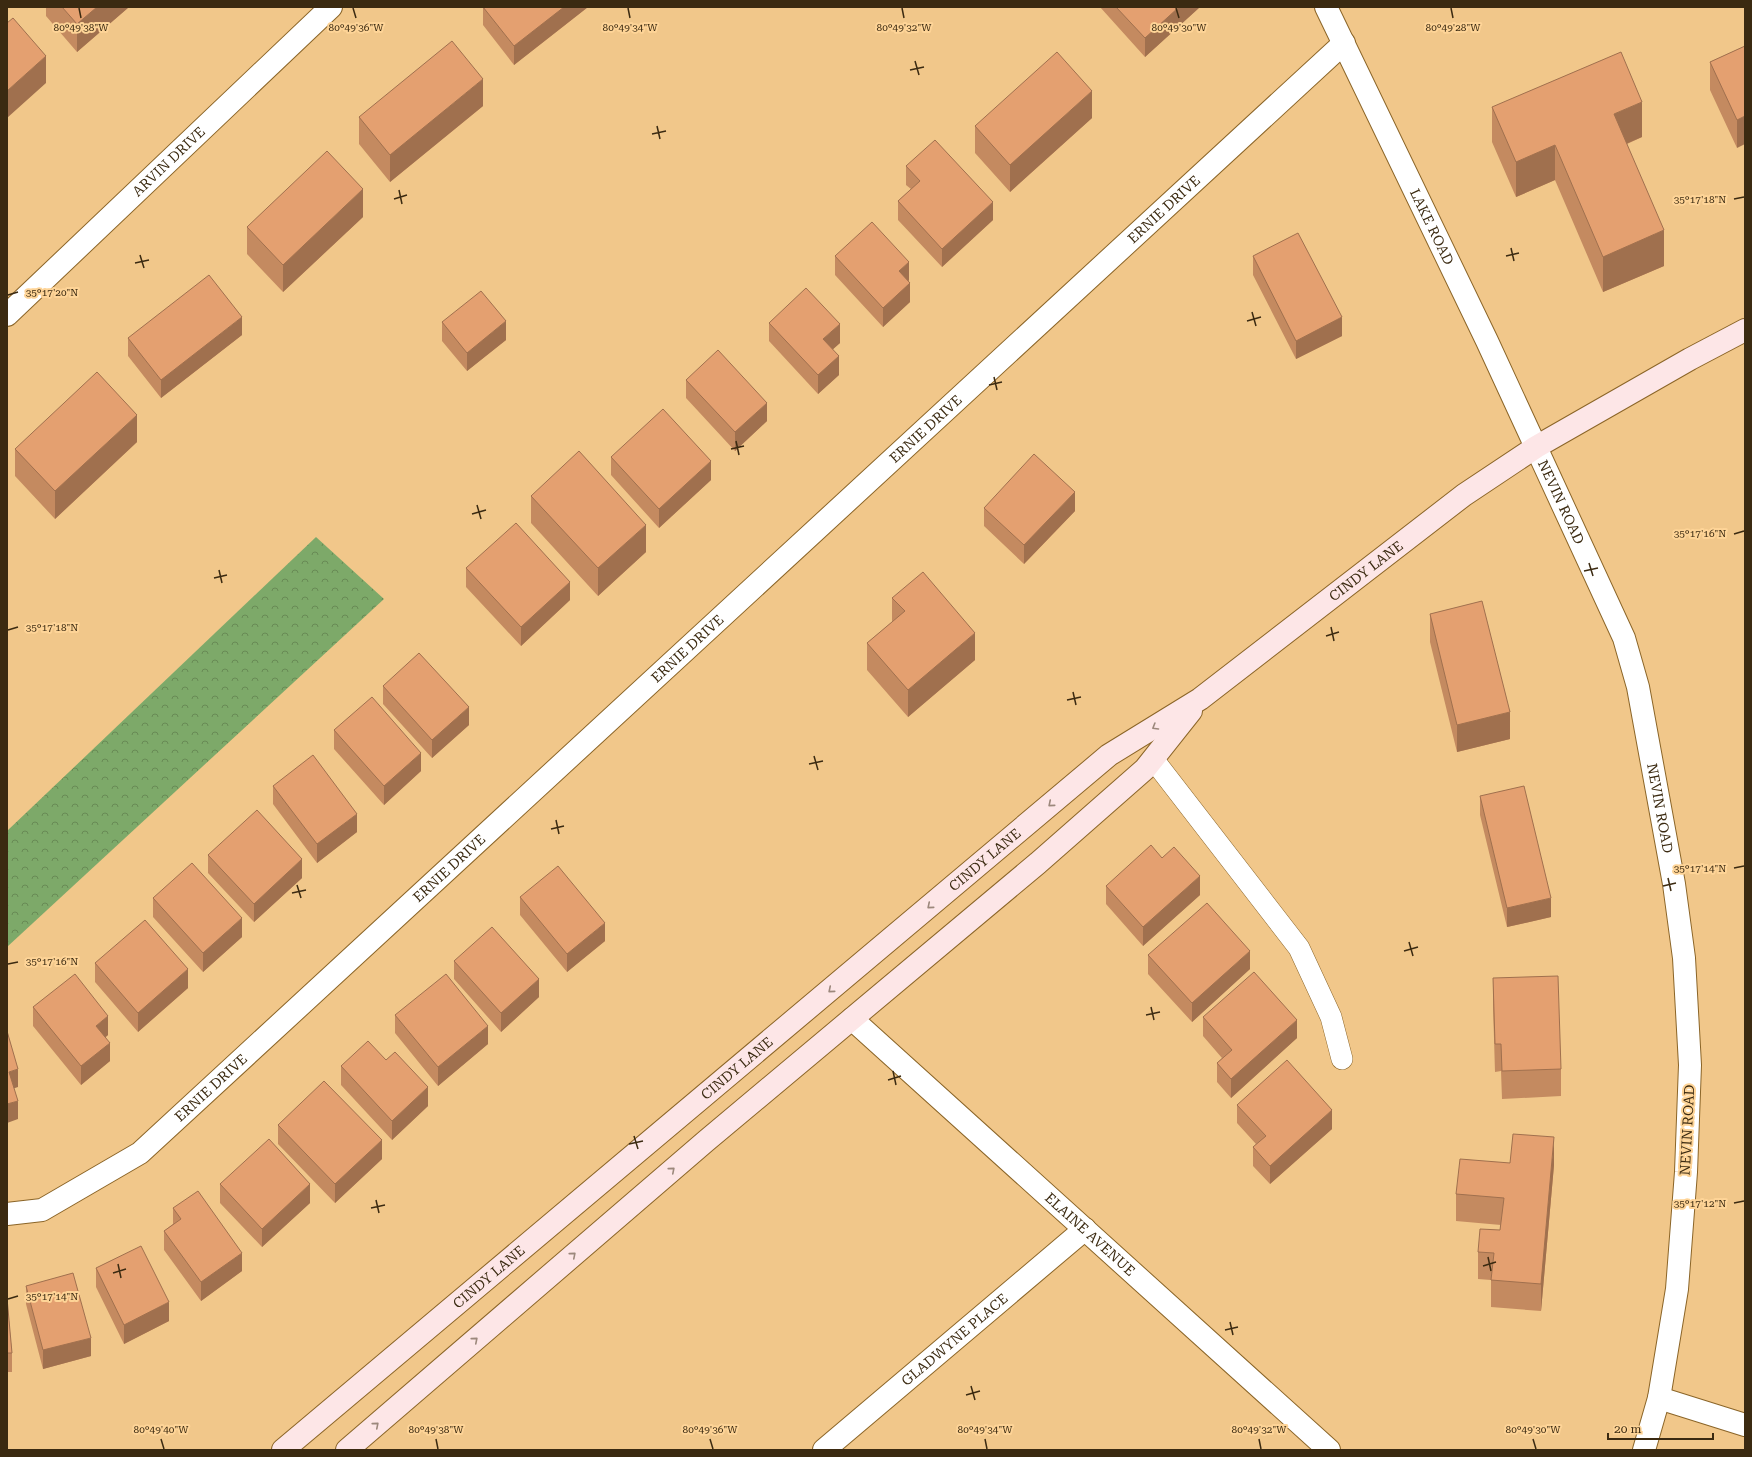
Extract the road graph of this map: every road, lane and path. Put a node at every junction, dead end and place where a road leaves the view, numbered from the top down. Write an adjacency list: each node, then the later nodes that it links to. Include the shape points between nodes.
1 (331, 7): 4 (street, ARVIN DRIVE)
2 (1326, 7): 3 (street, LAKE ROAD)
3 (1344, 43): 6 (street, LAKE ROAD); 11 (street, ERNIE DRIVE, via 140,1153 42,1210)
4 (7, 315)
5 (1745, 330): 6 (main road, NEVIN ROAD)
6 (1536, 447): 7 (main road, CINDY LANE, via 1464,495); 13 (street, NEVIN ROAD, via 1624,638 1638,687 1674,884 1684,958 1690,1065 1686,1172 1677,1290)
7 (1200, 699): 8 (main road, CINDY LANE); 15 (main road, CINDY LANE, one-way to 15, via 1109,755)
8 (1153, 759): 9 (main road, CINDY LANE, via 1145,769 1038,863); 10 (lane, via 1299,948 1331,1017)
9 (852, 1019): 12 (street, ELAINE AVENUE); 16 (main road, CINDY LANE, one-way to 9)
10 (1342, 1059)
11 (7, 1214)
12 (1085, 1229): 17 (street, GLADWYNE PLACE); 18 (street, ELAINE AVENUE)
13 (1659, 1398): 14 (street); 19 (street, NEVIN ROAD)
14 (1745, 1425)
15 (283, 1450)
16 (347, 1450)
17 (824, 1450)
18 (1329, 1450)
19 (1644, 1450)

